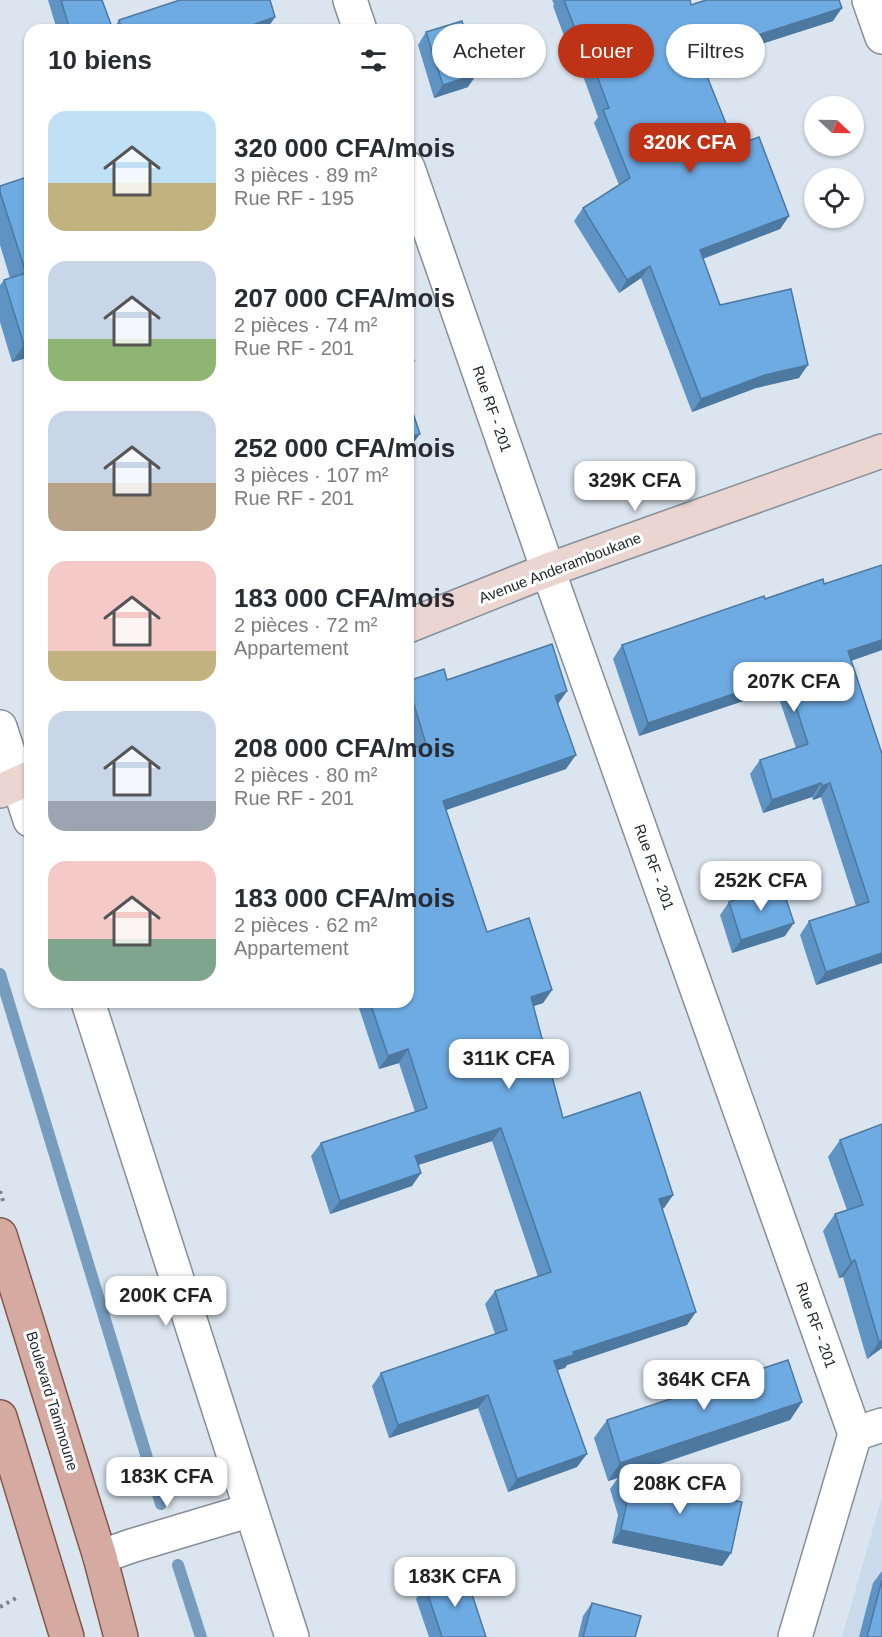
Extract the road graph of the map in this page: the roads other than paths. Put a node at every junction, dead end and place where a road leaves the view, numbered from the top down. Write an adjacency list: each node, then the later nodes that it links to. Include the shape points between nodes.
1 (350, 0): 3 (street)
2 (869, 0): 4 (street)
3 (358, 24)
4 (882, 37)
5 (414, 185): 7 (street, Rue RF - 201)
6 (882, 451): 7 (street, Avenue Anderamboukane)
7 (548, 570): 8 (street, Avenue Anderamboukane); 15 (street, Rue RF - 201)
8 (414, 624)
9 (0, 727): 10 (street)
10 (16, 784): 11 (street)
11 (24, 805)
12 (90, 1008): 16 (street)
13 (0, 1235): 17 (main road, Boulevard Tanimoune)
14 (0, 1417): 18 (main road)
15 (868, 1430): 21 (street, Rue RF - 201)
16 (251, 1510): 17 (street); 20 (street)
17 (100, 1557): 19 (main road, Boulevard Tanimoune)
18 (67, 1637)
19 (121, 1637)
20 (292, 1637)
21 (795, 1637)

